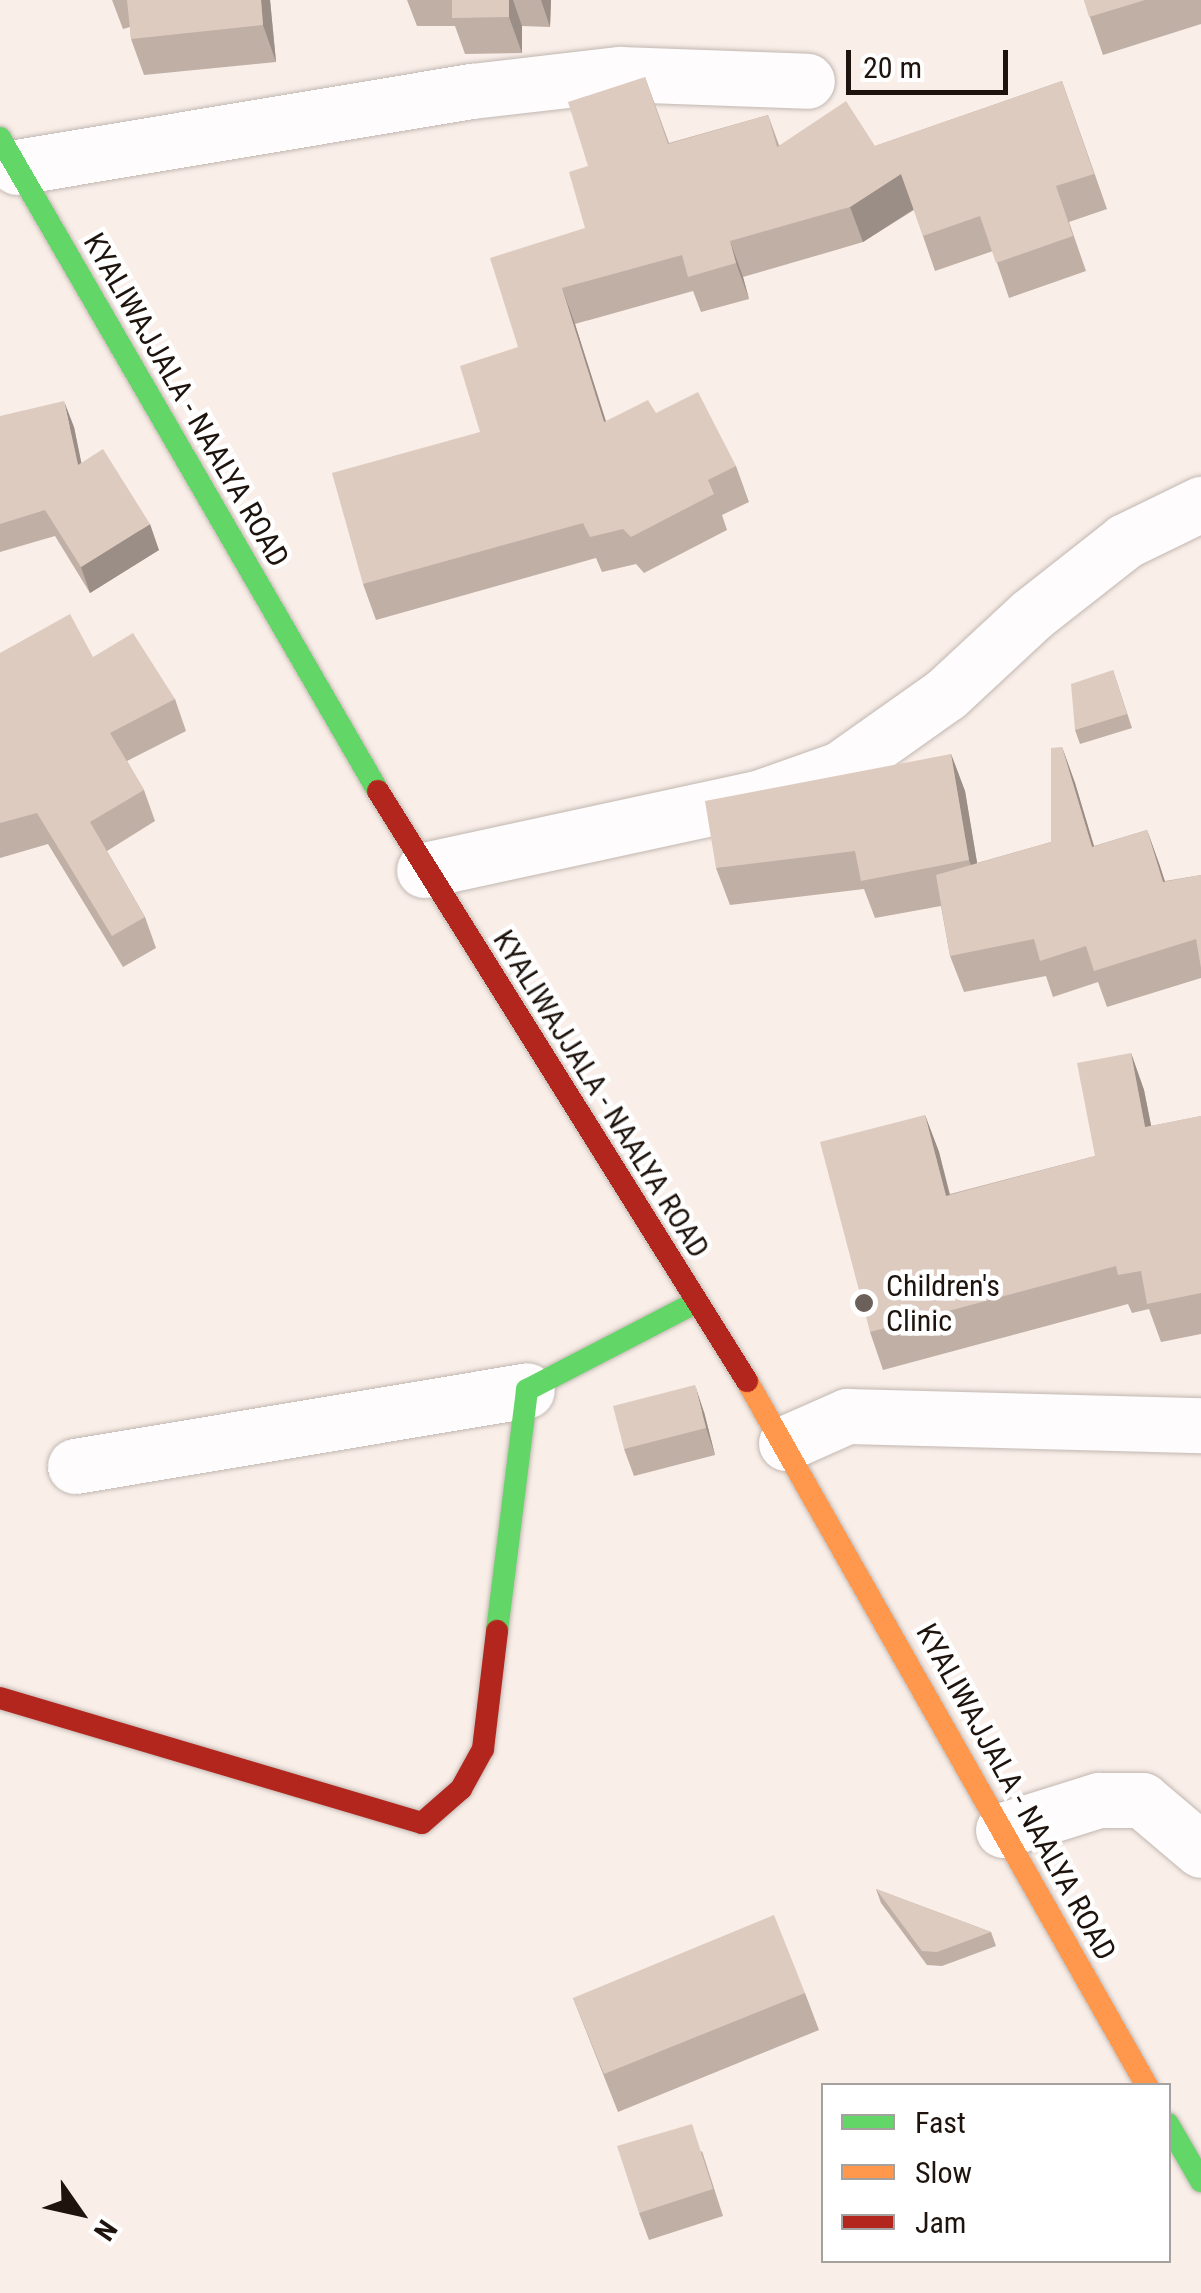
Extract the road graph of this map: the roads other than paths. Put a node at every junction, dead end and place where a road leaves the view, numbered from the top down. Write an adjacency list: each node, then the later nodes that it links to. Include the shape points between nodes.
1 (807, 81): 2 (street, via 601,76)
2 (8, 153): 4 (main road, KYALIWAJJALA - NAALYA ROAD)
3 (1201, 504): 4 (street, via 1125,541 1031,614 946,694 840,769 758,798)
4 (424, 870): 5 (main road, KYALIWAJJALA - NAALYA ROAD)
5 (697, 1302): 6 (main road); 8 (main road, KYALIWAJJALA - NAALYA ROAD)
6 (527, 1390): 9 (street); 10 (main road, via 484,1749 461,1789 422,1823)
7 (1201, 1425): 8 (street, via 846,1416)
8 (786, 1443): 11 (main road, KYALIWAJJALA - NAALYA ROAD)
9 (76, 1466)
10 (0, 1698)
11 (1003, 1830): 12 (street, via 1099,1800 1142,1800); 13 (main road, KYALIWAJJALA - NAALYA ROAD)
12 (1201, 1850)
13 (1145, 2083)
14 (1171, 2129): 15 (main road)
15 (1201, 2182)

